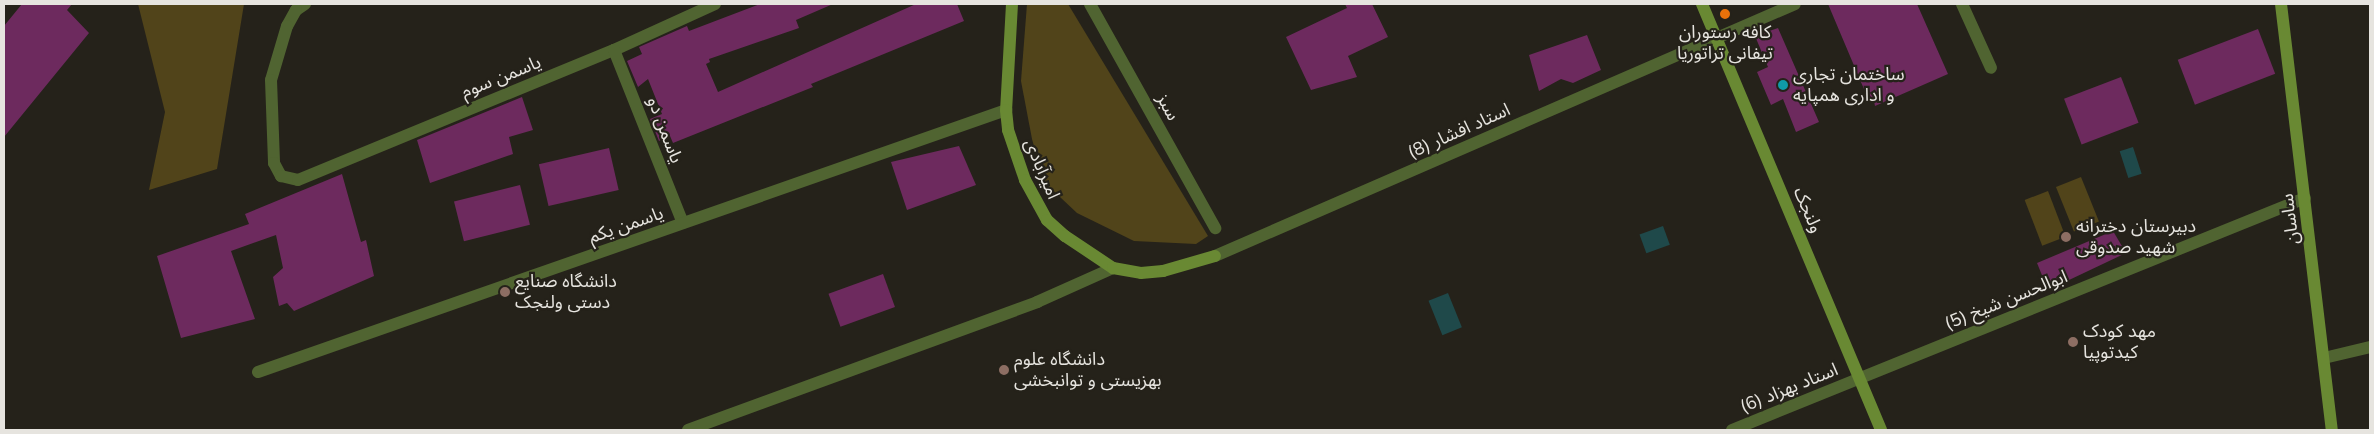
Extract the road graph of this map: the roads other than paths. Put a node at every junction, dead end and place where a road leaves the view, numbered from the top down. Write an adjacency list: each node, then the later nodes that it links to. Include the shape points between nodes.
1 (305, 4): 10 (street, یاسمن سوم, via 296,10 287,26 271,80 274,163 282,176 298,180)
2 (715, 4): 10 (street, یاسمن سوم)
3 (1012, 4): 12 (street, امیرآبادی)
4 (1090, 4): 15 (street, سبز)
5 (1702, 4): 9 (street, ولنجک)
6 (1795, 4): 9 (street, استاد افشار (8))
7 (1962, 4): 11 (street)
8 (2281, 4): 13 (street, ساسان)
9 (1716, 38): 16 (street, استاد افشار (8)); 21 (street, ولنجک)
10 (614, 50): 14 (street, یاسمن دو)
11 (1991, 68)
12 (1006, 110): 14 (street, یاسمن یکم); 17 (street, امیرآبادی, via 1016,160 1033,200 1046,220)
13 (2305, 198): 19 (street, ساسان); 21 (street, ابوالحسن شیخ (5))
14 (683, 223): 20 (street, یاسمن یکم)
15 (1215, 228)
16 (1215, 256): 17 (street, امیرآبادی, via 1163,271 1141,273)
17 (1114, 268): 22 (street, via 1037,302)
18 (2370, 347): 19 (street)
19 (2324, 358): 25 (street, ساسان)
20 (258, 372)
21 (1859, 379): 23 (street, استاد بهزاد (6)); 24 (street, ولنجک)
22 (688, 430)
23 (1732, 430)
24 (1881, 430)
25 (2332, 430)

